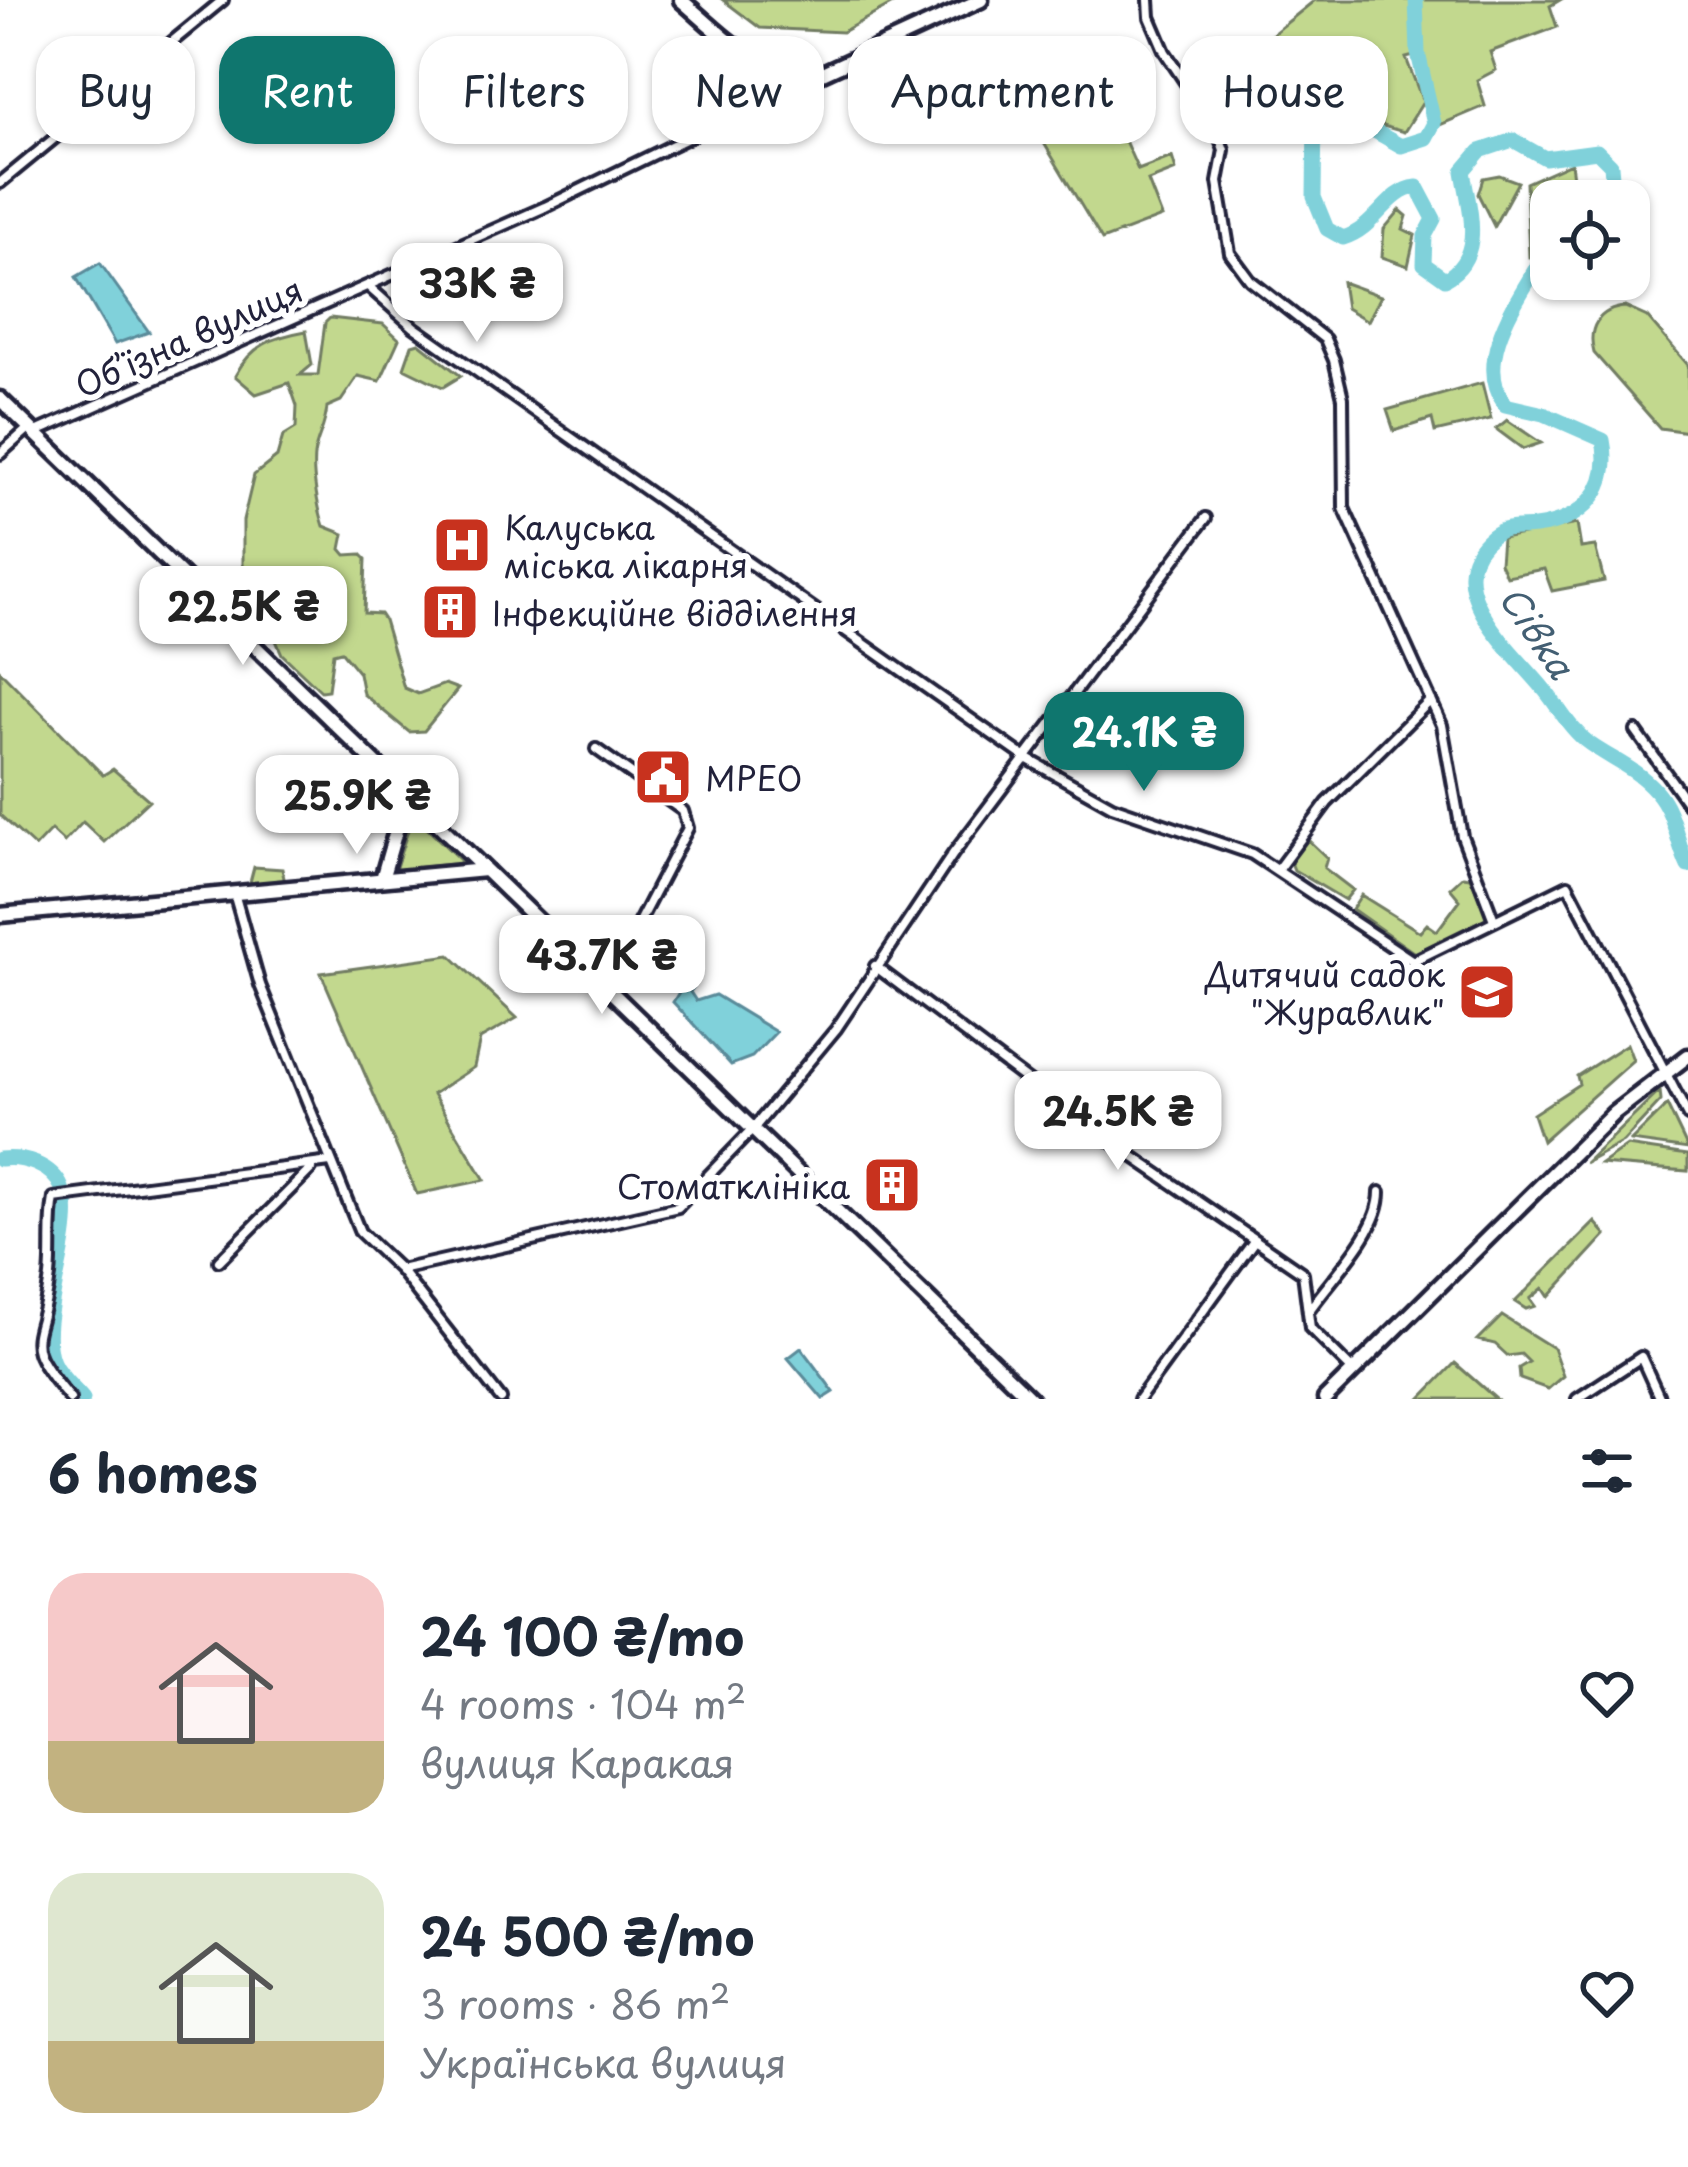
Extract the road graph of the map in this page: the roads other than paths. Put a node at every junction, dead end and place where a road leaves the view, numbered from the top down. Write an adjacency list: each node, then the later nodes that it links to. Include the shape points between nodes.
1 (223, 0): 8 (street)
2 (681, 0): 5 (main road)
3 (981, 0): 6 (main road, Обʼїзна вулиця)
4 (1149, 0): 14 (street, via 1165,52 1224,150 1218,182 1230,253 1250,280 1324,339 1334,360 1343,398 1344,508)
5 (724, 36)
6 (824, 72)
7 (670, 144): 9 (street, Обʼїзна вулиця)
8 (0, 183)
9 (369, 287): 11 (street, Обʼїзна вулиця); 17 (street, via 414,327)
10 (0, 399): 11 (main road)
11 (32, 430): 12 (street, Обʼїзна вулиця); 18 (main road)
12 (0, 454)
13 (1206, 518): 17 (street)
14 (1431, 700): 20 (street, via 1338,791); 25 (street, via 1462,836)
15 (1636, 731): 19 (street)
16 (596, 749): 27 (street, via 687,820)
17 (1026, 758): 20 (street, via 1112,806); 26 (street)
18 (407, 793): 21 (main road); 22 (main road)
19 (1688, 804)
20 (1278, 868): 25 (street, via 1413,961)
21 (485, 870): 22 (main road); 27 (main road)
22 (382, 879): 23 (main road)
23 (233, 892): 24 (main road); 32 (street, via 260,985)
24 (0, 915)
25 (1494, 920): 29 (street, via 1568,885)
26 (875, 966): 31 (street, via 836,1029); 35 (street)
27 (605, 987): 31 (main road)
28 (1688, 1056): 29 (main road)
29 (1663, 1072): 30 (street); 39 (main road)
30 (1688, 1116)
31 (753, 1129): 37 (street, via 678,1207); 42 (main road)
32 (330, 1162): 33 (street); 37 (street, via 360,1232)
33 (312, 1168): 36 (street); 40 (street, via 54,1198 50,1277 33,1340 40,1364)
34 (1380, 1192): 38 (street, via 1368,1228)
35 (1254, 1241): 38 (street, via 1303,1273); 43 (street)
36 (219, 1261)
37 (400, 1270): 41 (street)
38 (1307, 1312): 39 (street, via 1310,1328)
39 (1352, 1370): 44 (main road)
40 (70, 1399)
41 (500, 1399)
42 (1031, 1399)
43 (1139, 1399)
44 (1325, 1399)
45 (1576, 1399): 46 (street, via 1641,1358)
46 (1660, 1399)

